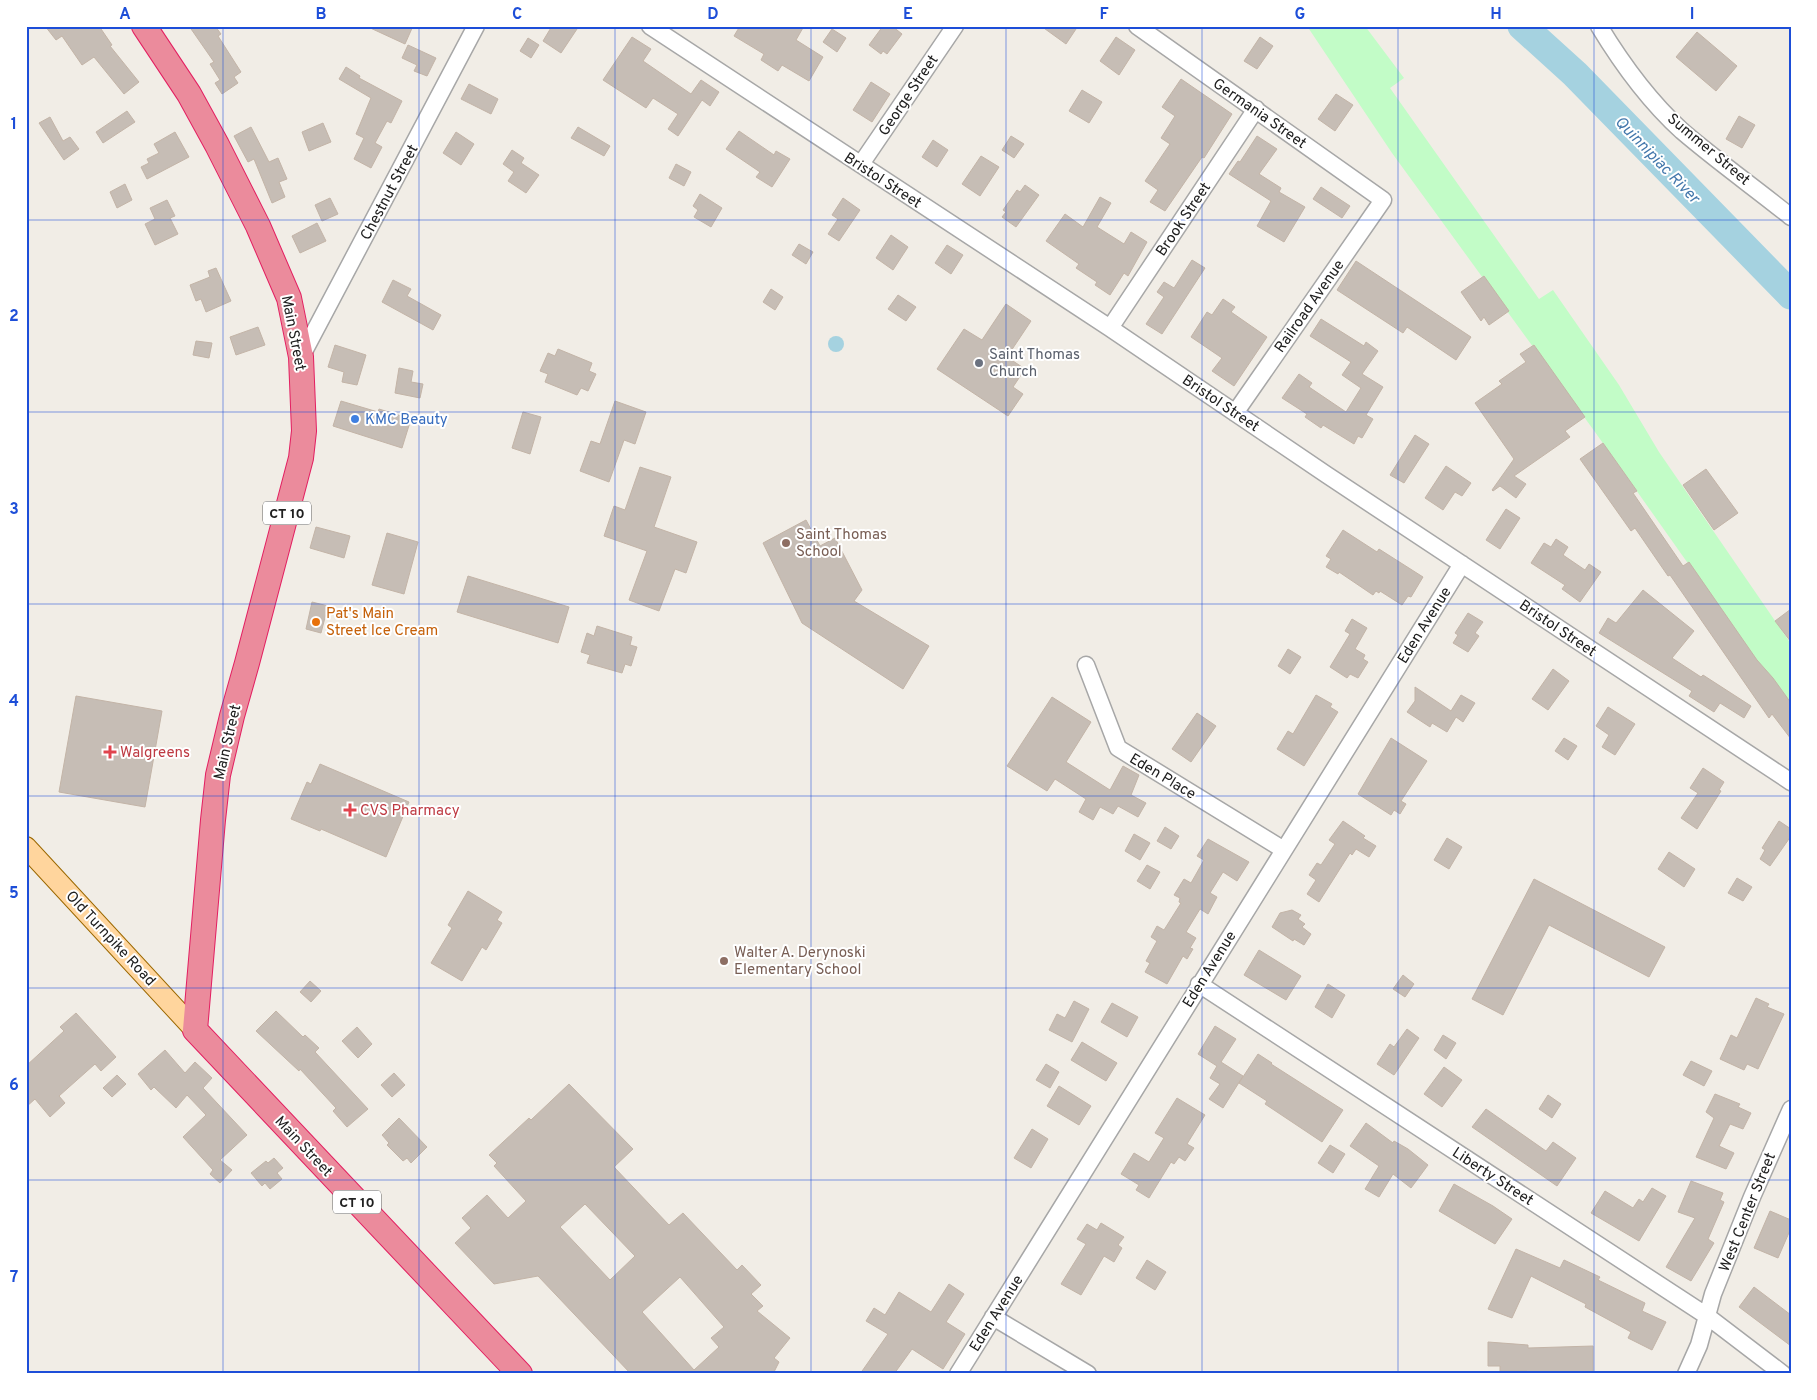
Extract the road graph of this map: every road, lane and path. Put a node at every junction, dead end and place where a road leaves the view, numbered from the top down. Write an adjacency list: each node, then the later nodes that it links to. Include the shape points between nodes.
1 (144, 26): 12 (highway, Main Street / CT 10, via 189,94 258,226 289,298)
2 (476, 26): 12 (street, Chestnut Street)
3 (650, 26): 8 (street, Bristol Street)
4 (954, 26): 8 (street, George Street)
5 (1137, 26): 7 (street, Germania Street)
6 (1599, 26): 10 (street, Summer Street, via 1647,94 1682,131)
7 (1256, 109): 9 (street, Germania Street); 11 (street, Brook Street)
8 (861, 164): 11 (street, Bristol Street)
9 (1383, 200): 13 (street, Railroad Avenue)
10 (1791, 217)
11 (1110, 328): 13 (street, Bristol Street)
12 (301, 356): 20 (highway, Main Street / CT 10, via 304,431 301,458 218,775)
13 (1235, 413): 14 (street, Bristol Street)
14 (1462, 564): 16 (street, Bristol Street); 18 (street, Eden Avenue)
15 (1086, 665): 18 (street, Eden Place, via 1118,748)
16 (1791, 782)
17 (26, 847): 20 (main road, Old Turnpike Road)
18 (1284, 850): 19 (street, Eden Avenue)
19 (1200, 984): 22 (street, Liberty Street); 23 (street, Eden Avenue)
20 (195, 1030): 24 (highway, Main Street / CT 10)
21 (1791, 1109): 22 (street, West Center Street, via 1752,1197)
22 (1707, 1316): 27 (street, West Center Street); 28 (street, Liberty Street)
23 (993, 1317): 25 (street, Eden Avenue); 26 (street)
24 (520, 1374)
25 (958, 1374)
26 (1088, 1374)
27 (1686, 1374)
28 (1783, 1374)

